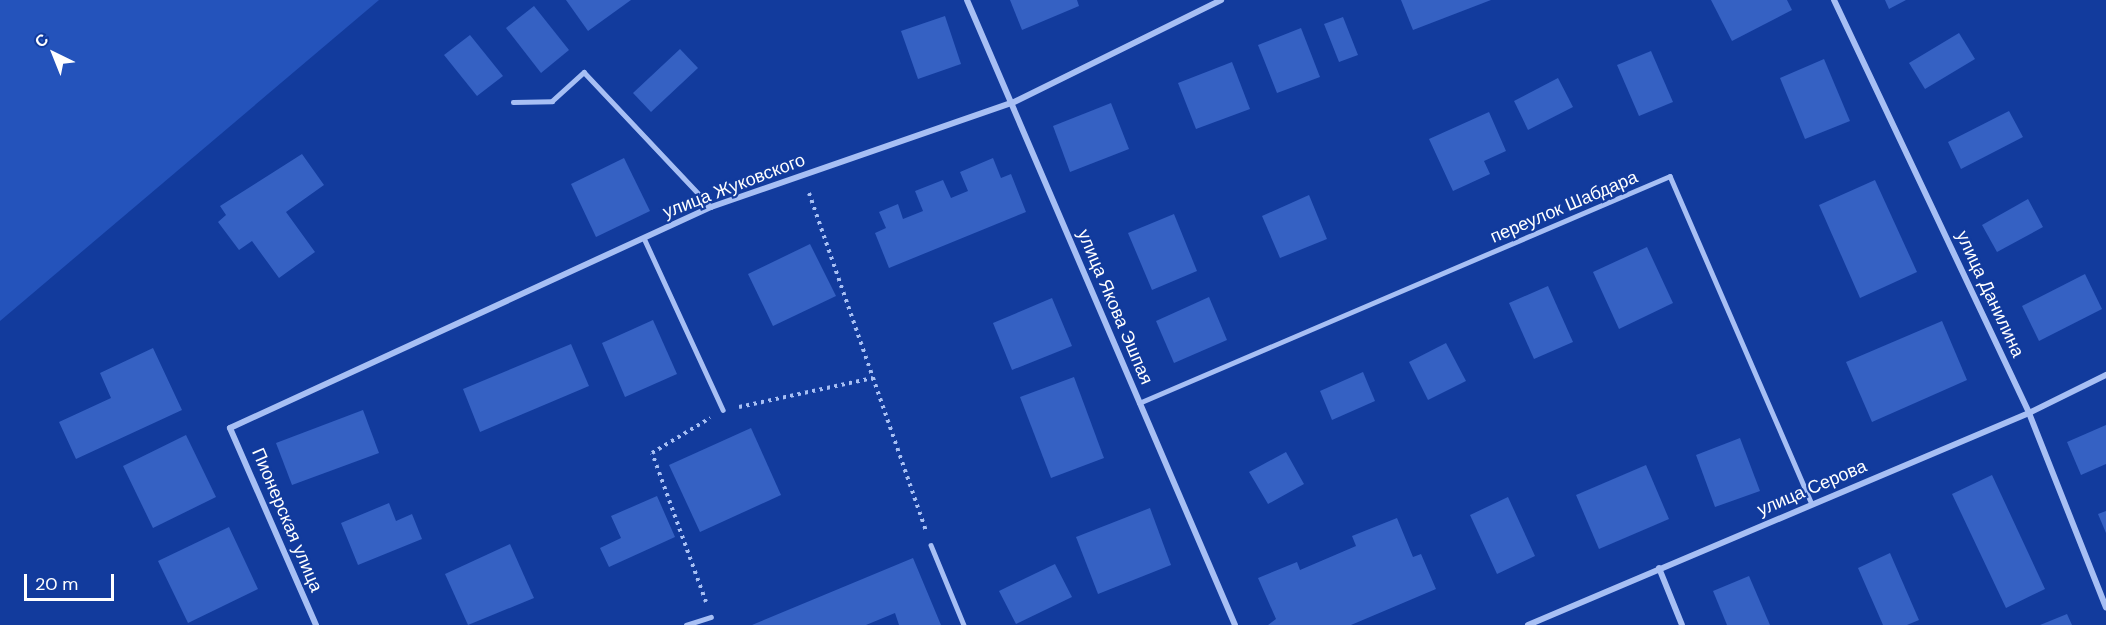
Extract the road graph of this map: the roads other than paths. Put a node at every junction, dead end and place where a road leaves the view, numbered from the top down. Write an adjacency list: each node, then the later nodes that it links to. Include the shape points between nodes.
1 (967, 0): 5 (street, улица Якова Эшпая)
2 (1221, 0): 5 (street, улица Жуковского)
3 (1833, 0): 11 (street, улица Данилина)
4 (513, 102): 6 (lane, via 552,101 584,72)
5 (1012, 103): 6 (street, улица Жуковского); 9 (street, улица Якова Эшпая)
6 (711, 207): 7 (street, улица Жуковского)
7 (644, 238): 10 (lane); 12 (street, улица Жуковского)
8 (2106, 375): 11 (street, улица Серова)
9 (1139, 403): 13 (lane, переулок Шабдара, via 1670,176); 21 (street, улица Якова Эшпая)
10 (723, 410)
11 (2029, 413): 13 (street, улица Серова); 16 (street, улица Данилина)
12 (230, 428): 18 (street, Пионерская улица)
13 (1812, 504): 15 (street, улица Серова)
14 (931, 545): 20 (lane)
15 (1659, 568): 22 (street, улица Серова); 23 (street)
16 (2106, 607)
17 (711, 617): 19 (lane)
18 (316, 625)
19 (686, 625)
20 (964, 625)
21 (1235, 625)
22 (1528, 625)
23 (1682, 625)

